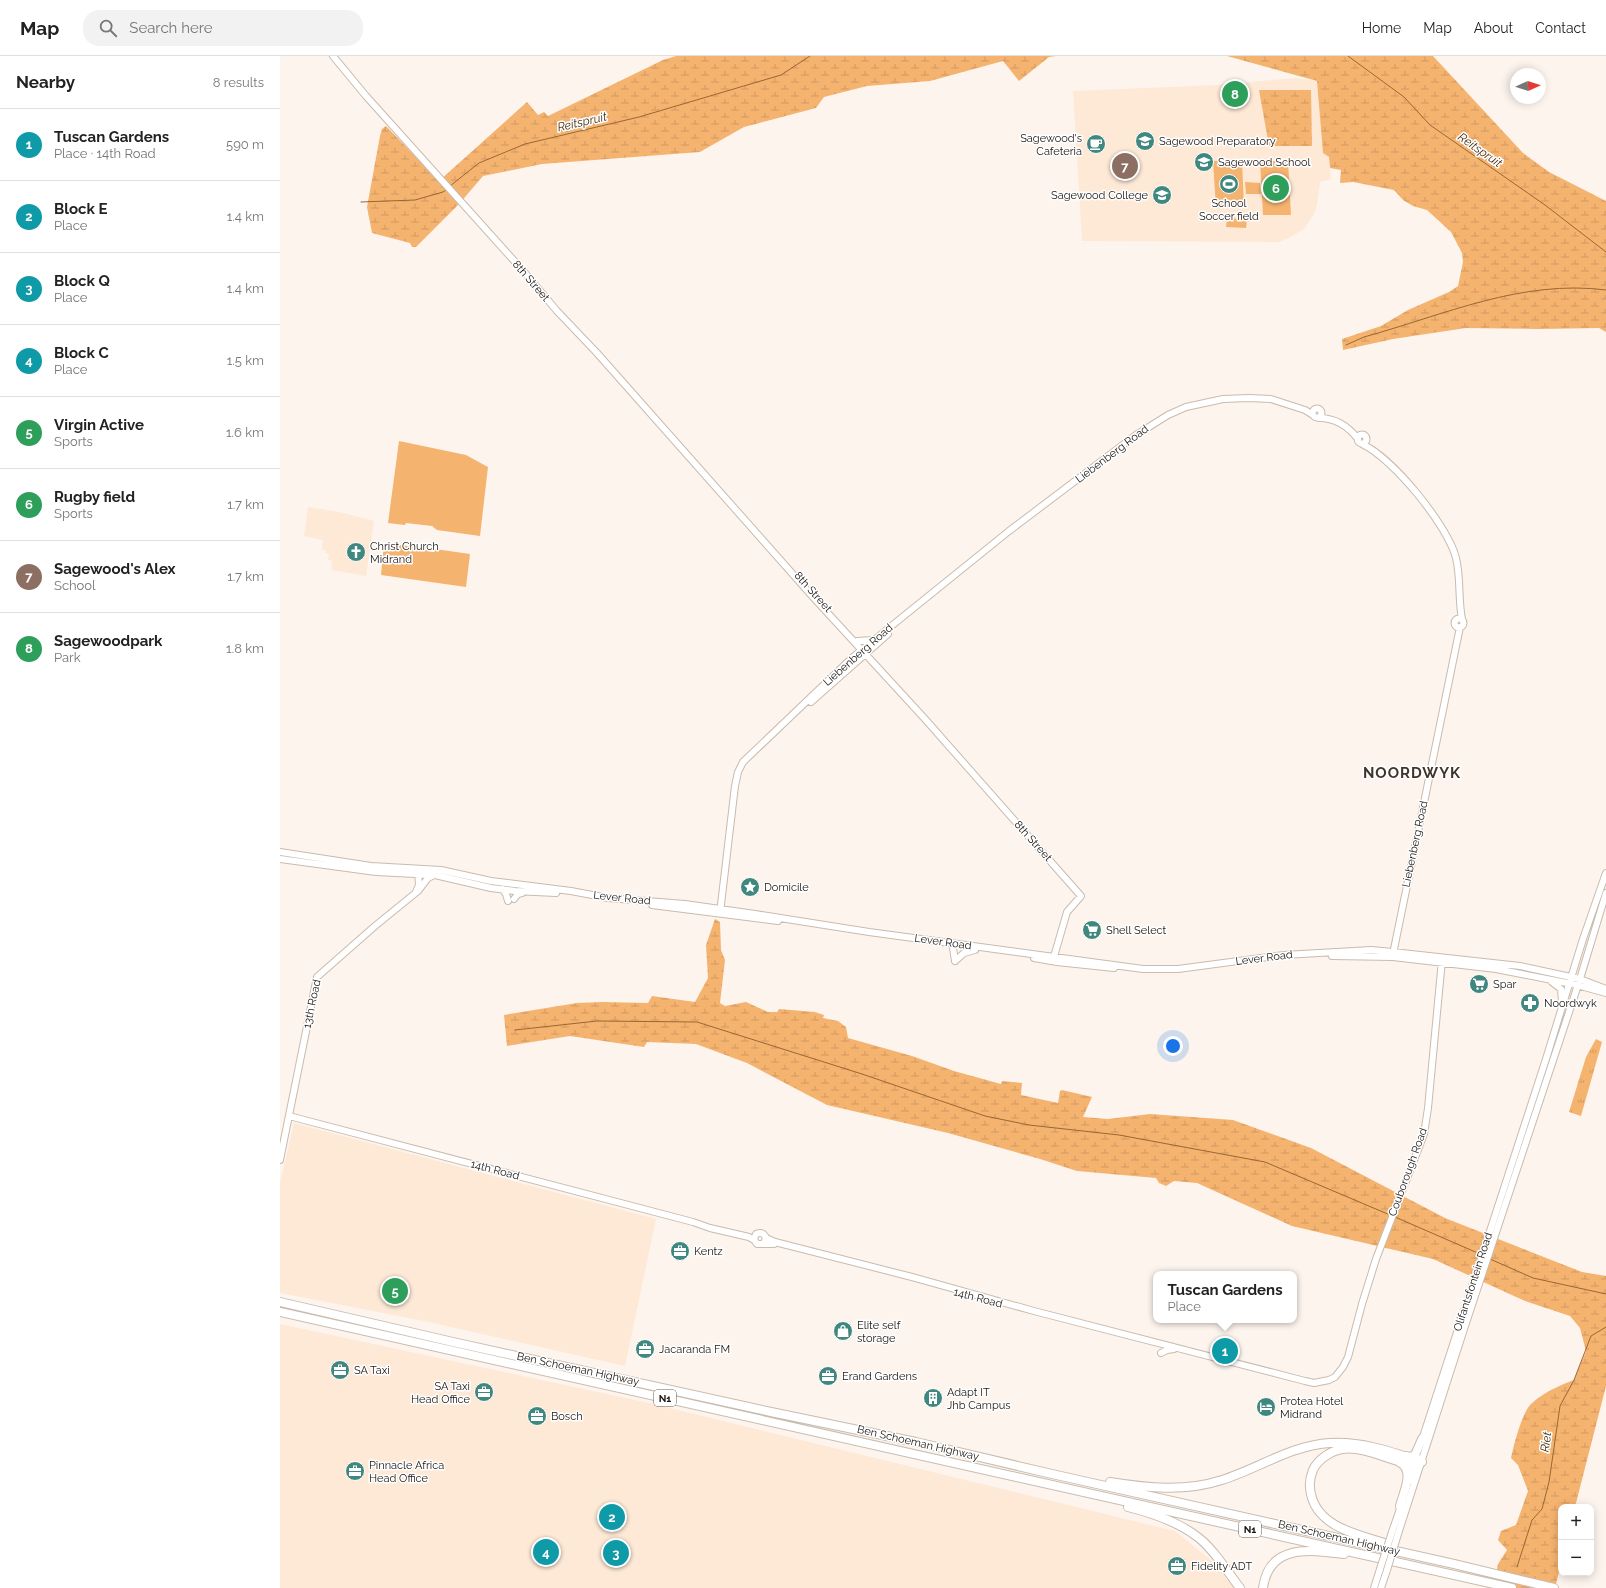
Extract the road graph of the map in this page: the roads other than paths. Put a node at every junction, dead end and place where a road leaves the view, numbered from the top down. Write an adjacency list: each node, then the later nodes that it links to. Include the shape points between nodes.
1 (329, 56): 3 (street, 8th Street)
2 (333, 56): 3 (street, 8th Street)
3 (343, 70): 8 (street, 8th Street)
4 (1362, 437): 5 (street, Liebenberg Road); 5 (street, Liebenberg Road, via 1358,442); 6 (street, Liebenberg Road, via 1330,419 1271,399 1233,398 1186,407 1136,435 1009,530)
5 (1372, 448): 24 (street, Liebenberg Road, via 1421,499 1450,541 1457,564 1460,611 1460,619 1455,621 1458,626 1457,636)
6 (946, 582): 7 (street, Liebenberg Road); 9 (street, Liebenberg Road)
7 (874, 640): 8 (street); 9 (street, Liebenberg Road)
8 (856, 641): 9 (street, 8th Street); 10 (street)
9 (864, 651): 10 (street, Liebenberg Road); 11 (street, Liebenberg Road); 25 (street, 8th Street, via 1082,896 1067,912)
10 (854, 657): 11 (street, Liebenberg Road)
11 (774, 733): 21 (street, Liebenberg Road, via 743,762 738,772)
12 (280, 852): 14 (street, Lever Road)
13 (280, 859): 14 (street, Lever Road, via 363,870)
14 (418, 871): 16 (street, Lever Road); 20 (street, via 419,885); 21 (street, Lever Road, via 441,870 491,881 592,896 685,904)
15 (1606, 873): 27 (street, Olifantsfontein Road)
16 (436, 875): 17 (street, Lever Road); 20 (street, 13th Road, via 430,877)
17 (502, 890): 18 (street, Lever Road); 18 (street, via 511,900)
18 (526, 892): 21 (street, Lever Road, via 580,895)
19 (1606, 894): 29 (street, Olifantsfontein Road)
20 (414, 895): 34 (street, 13th Road, via 317,976)
21 (718, 912): 22 (street, Lever Road); 25 (street, Lever Road, via 755,914)
22 (953, 948): 23 (street, Lever Road); 23 (street, via 955,961 964,953)
23 (975, 950): 25 (street, Lever Road)
24 (1393, 954): 25 (street, Lever Road, via 1285,956 1192,970 1164,971 1105,968); 26 (street, Lever Road)
25 (1055, 960)
26 (1442, 960): 27 (street, Lever Road, via 1513,965); 28 (street, Lever Road); 45 (street, Couborough Road, via 1426,1129 1362,1304 1348,1357 1343,1368)
27 (1572, 977): 29 (street, Lever Road); 30 (street, Olifantsfontein Road)
28 (1543, 978): 30 (street, Lever Road); 33 (street, via 1561,989)
29 (1578, 982): 30 (street, Lever Road); 31 (street, Lever Road); 32 (street, Lever Road); 48 (street, Olifantsfontein Road)
30 (1570, 983): 33 (street, Olifantsfontein Road)
31 (1606, 988)
32 (1606, 993)
33 (1561, 1013): 46 (street, Olifantsfontein Road)
34 (289, 1116): 35 (street, 13th Road); 36 (street, 14th Road)
35 (280, 1160)
36 (755, 1237): 37 (street, via 758,1245); 37 (street, via 762,1233)
37 (765, 1241): 42 (street, 14th Road); 43 (street, 14th Road, via 912,1277)
38 (280, 1299): 40 (highway)
39 (280, 1302): 40 (highway, Ben Schoeman Highway / N1)
40 (290, 1304): 49 (highway, Ben Schoeman Highway / N1)
41 (280, 1312): 50 (highway, Ben Schoeman Highway / N1)
42 (1174, 1349): 43 (street, 14th Road); 44 (street)
43 (1192, 1352): 45 (street, 14th Road, via 1309,1382 1323,1382)
44 (1161, 1353)
45 (1334, 1377)
46 (1422, 1439): 47 (highway, via 1413,1456); 48 (street, Olifantsfontein Road)
47 (1394, 1457): 48 (highway); 49 (highway, via 1371,1446 1328,1443 1292,1452 1222,1480 1189,1488 1152,1487); 51 (highway, via 1403,1464 1408,1473); 53 (highway, via 1360,1450 1342,1449 1332,1452 1314,1469 1310,1480 1312,1501 1326,1519 1352,1533)
48 (1418, 1463): 51 (street, Olifantsfontein Road); 52 (street, Olifantsfontein Road)
49 (1052, 1474): 53 (highway, Ben Schoeman Highway / N1)
50 (1049, 1484): 55 (highway, Ben Schoeman Highway / N1); 56 (highway, via 1151,1513 1182,1527 1198,1536 1214,1552)
51 (1400, 1506): 52 (street, Olifantsfontein Road)
52 (1395, 1533): 54 (street, Olifantsfontein Road, bridge)
53 (1454, 1564): 61 (highway, Ben Schoeman Highway / N1)
54 (1383, 1570): 58 (street, Olifantsfontein Road); 59 (street, Olifantsfontein Road)
55 (1451, 1573): 57 (highway, via 1351,1555 1297,1551 1285,1555 1273,1564 1266,1575); 60 (highway, Ben Schoeman Highway / N1)
56 (1240, 1588)
57 (1263, 1588)
58 (1374, 1588)
59 (1381, 1588)
60 (1512, 1588)
61 (1554, 1588)

